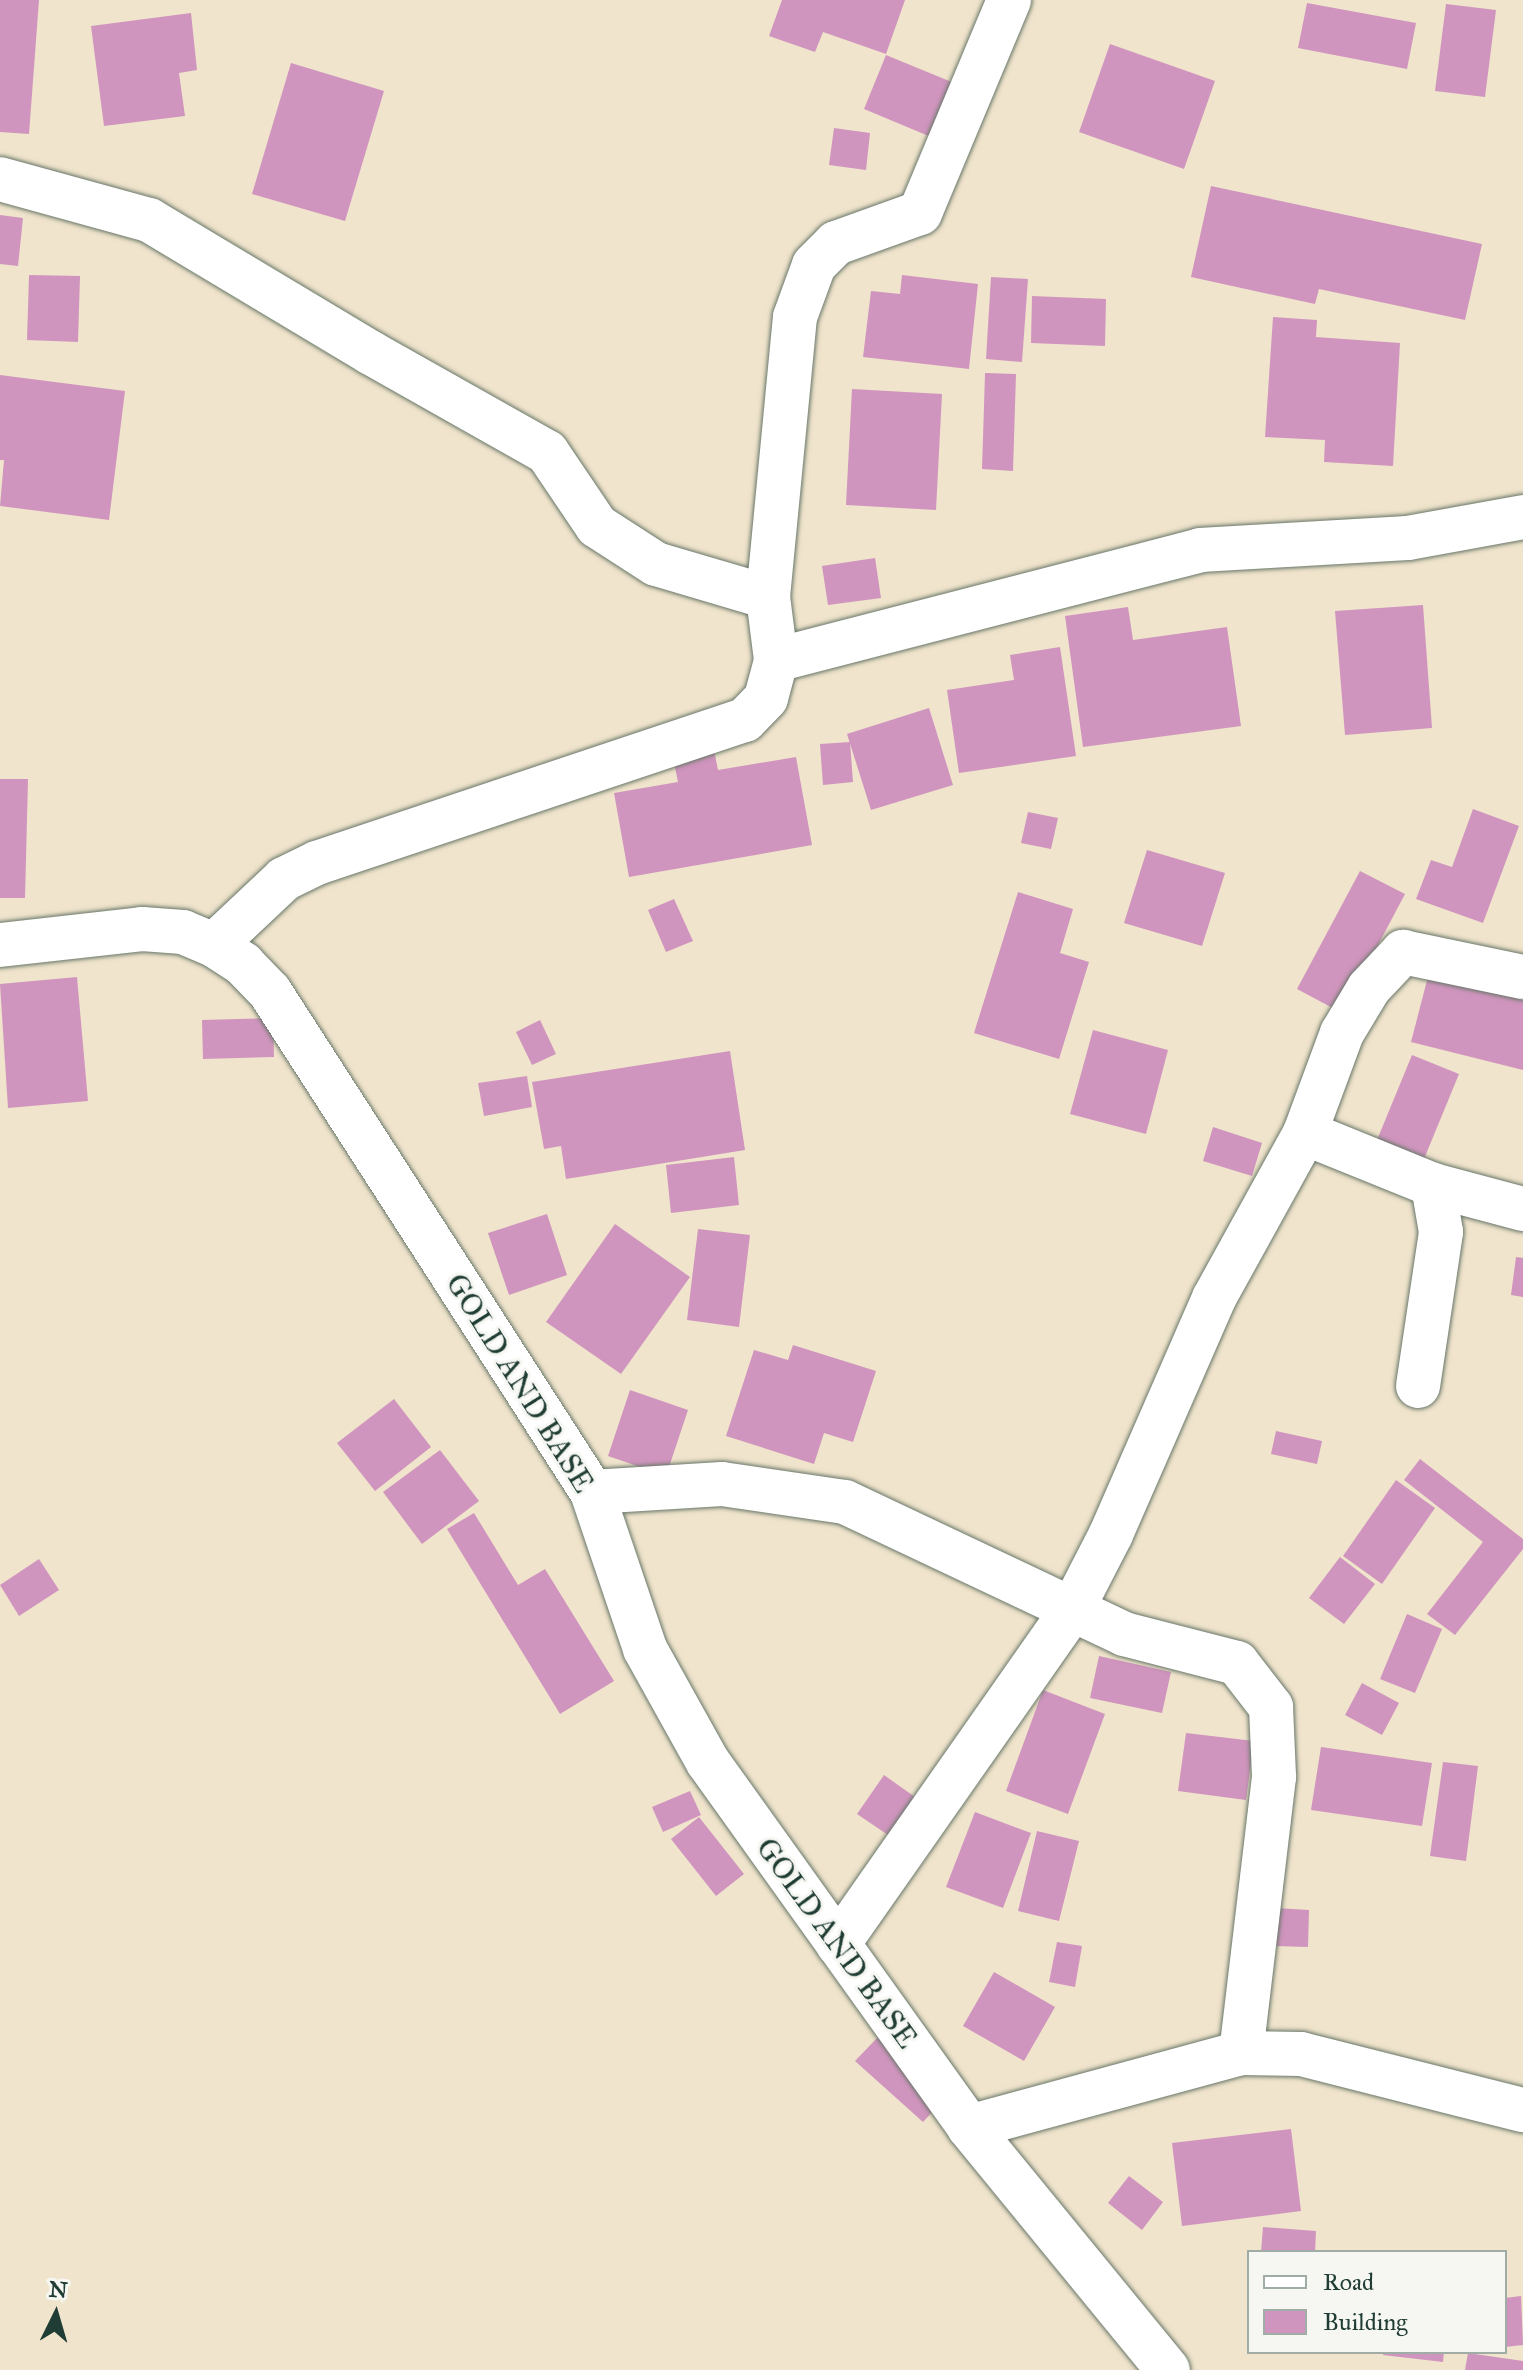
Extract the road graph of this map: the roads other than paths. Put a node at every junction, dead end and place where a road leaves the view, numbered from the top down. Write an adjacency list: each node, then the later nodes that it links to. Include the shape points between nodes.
1 (1009, 0): 4 (street, via 920,213 836,243 814,265 795,317)
2 (0, 179): 4 (street, via 149,220 547,452 597,526 656,564)
3 (1523, 517): 5 (street, via 1408,538 1200,550)
4 (768, 597): 5 (street)
5 (776, 660): 7 (street, via 766,698 745,720 317,863 284,879)
6 (0, 945): 7 (street, GOLD AND BASE, via 142,929 183,932)
7 (214, 945): 13 (street, GOLD AND BASE, via 243,964 270,992)
8 (1523, 977): 9 (street, via 1403,952 1369,988 1342,1033)
9 (1305, 1133): 10 (street); 14 (street, via 1214,1298 1111,1534)
10 (1433, 1185): 11 (street); 12 (street, via 1441,1232)
11 (1523, 1209)
12 (1418, 1386)
13 (592, 1492): 14 (street, via 722,1484 845,1502); 15 (street, GOLD AND BASE, via 645,1649 708,1762)
14 (1072, 1610): 15 (street); 16 (street, via 1124,1634 1237,1663 1271,1707 1274,1777)
15 (838, 1944): 18 (street, GOLD AND BASE)
16 (1241, 2053): 17 (street, via 1301,2054); 18 (street)
17 (1523, 2110)
18 (969, 2127): 19 (street, GOLD AND BASE)
19 (1168, 2370)

